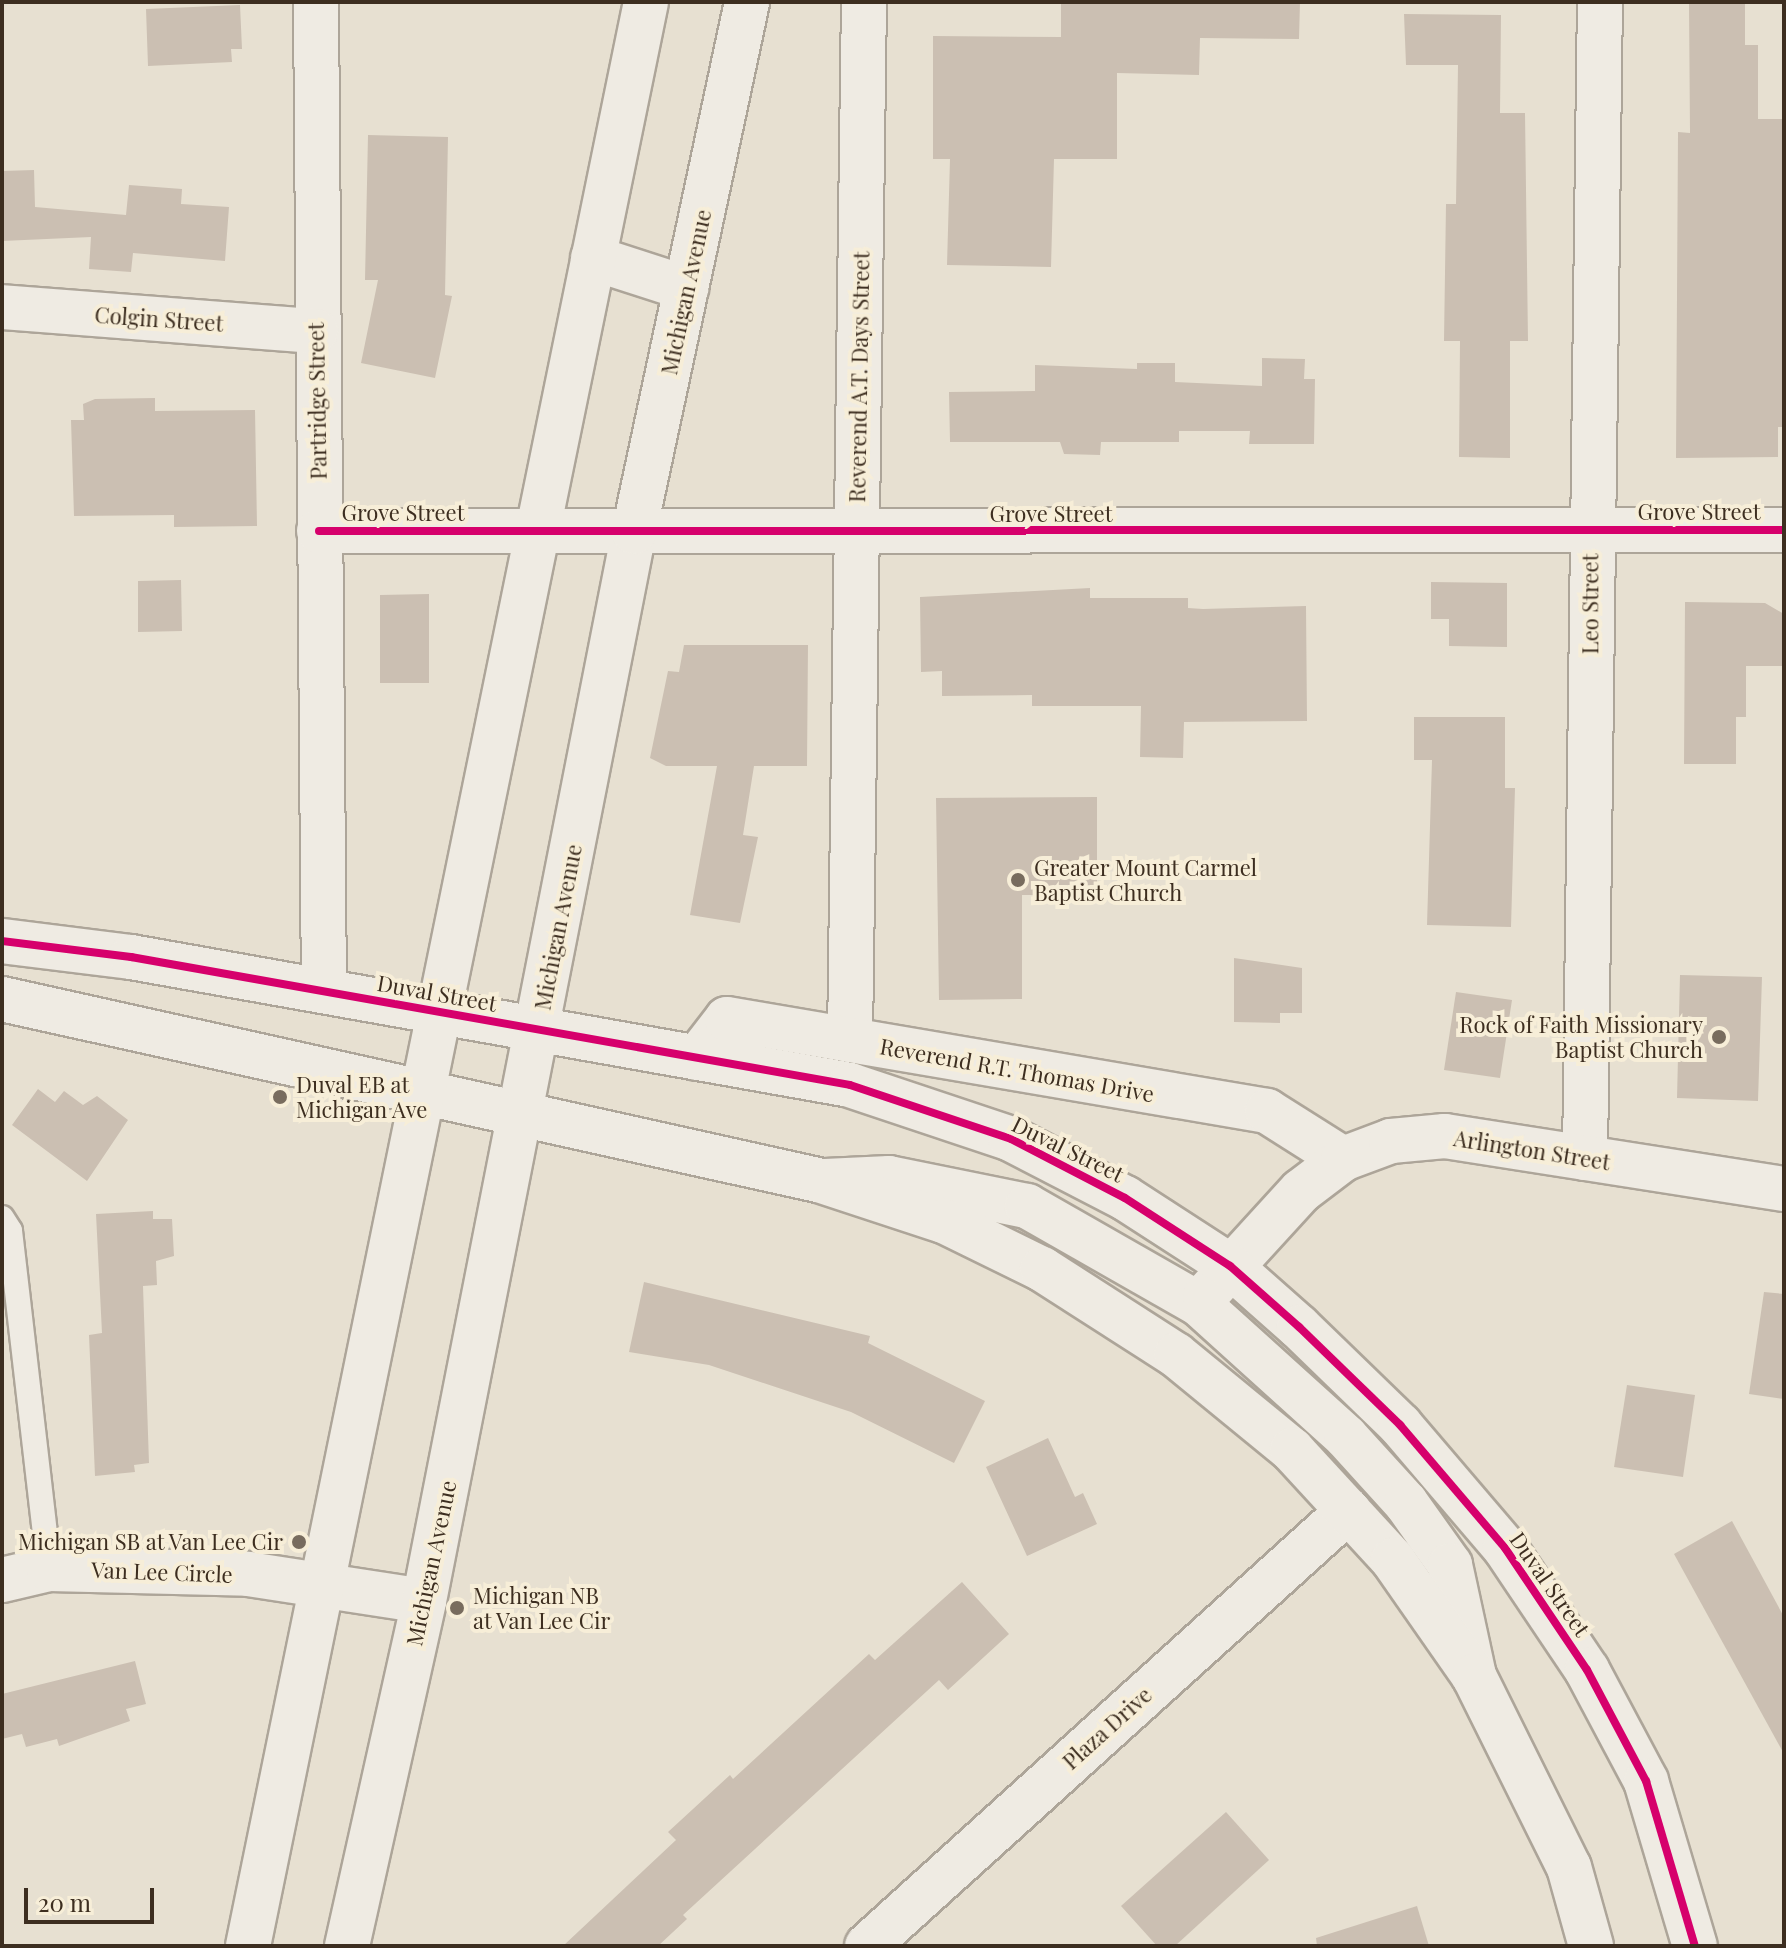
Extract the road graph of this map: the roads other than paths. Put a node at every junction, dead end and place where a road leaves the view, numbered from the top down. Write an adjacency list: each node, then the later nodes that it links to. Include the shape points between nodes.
1 (316, 2): 9 (street, Partridge Street)
2 (646, 2): 6 (street)
3 (747, 2): 7 (street, Michigan Avenue)
4 (864, 2): 15 (street, Reverend A.T. Days Street)
5 (1600, 2): 10 (street, Leo Street)
6 (593, 258): 7 (street); 13 (street)
7 (686, 288): 14 (street, Michigan Avenue)
8 (2, 307): 9 (street, Colgin Street)
9 (316, 331): 12 (street, Partridge Street)
10 (1591, 530): 11 (street, Grove Street); 15 (street, Grove Street); 25 (street, Leo Street)
11 (1784, 530)
12 (319, 531): 13 (street, Grove Street); 17 (street, Partridge Street)
13 (537, 531): 14 (street, Grove Street); 19 (street)
14 (634, 532): 15 (street, Grove Street); 20 (street, Michigan Avenue)
15 (857, 532): 21 (street, Reverend A.T. Days Street)
16 (2, 941): 17 (street, Duval Street)
17 (324, 991): 19 (street, Duval Street)
18 (2, 999): 23 (street)
19 (440, 1011): 20 (street, Duval Street); 23 (street)
20 (539, 1029): 22 (street, Duval Street); 24 (street, Michigan Avenue)
21 (850, 1040): 22 (street, Reverend R.T. Thomas Drive, via 727,1019); 26 (street, Reverend R.T. Thomas Drive, via 1267,1111)
22 (697, 1058): 30 (street, Duval Street, via 850,1085 1011,1139 1125,1198)
23 (423, 1095): 24 (street); 35 (street)
24 (522, 1117): 27 (street); 36 (street, Michigan Avenue)
25 (1585, 1158): 26 (street, Arlington Street, via 1445,1136 1391,1141); 28 (street, Arlington Street)
26 (1343, 1159): 30 (street, Arlington Street, via 1301,1191)
27 (822, 1181): 31 (street, via 889,1178 1027,1206); 32 (street, via 944,1221 1042,1269 1176,1355 1292,1450)
28 (1784, 1189)
29 (2, 1218): 33 (lane, via 10,1231)
30 (1230, 1266): 31 (street, Arlington Street); 42 (street, Duval Street, via 1400,1425 1505,1548 1587,1670 1646,1781)
31 (1199, 1304): 37 (street, via 1346,1437 1406,1503 1450,1565)
32 (1348, 1511): 37 (street, via 1393,1560); 40 (street, Plaza Drive)
33 (49, 1569): 34 (street, Van Lee Circle); 35 (street, Van Lee Circle, via 248,1574)
34 (2, 1580)
35 (323, 1586): 36 (street, Van Lee Circle); 38 (street)
36 (424, 1601): 39 (street, Michigan Avenue)
37 (1474, 1676): 41 (street, via 1569,1867)
38 (248, 1946)
39 (347, 1946)
40 (867, 1946)
41 (1591, 1946)
42 (1695, 1946)

